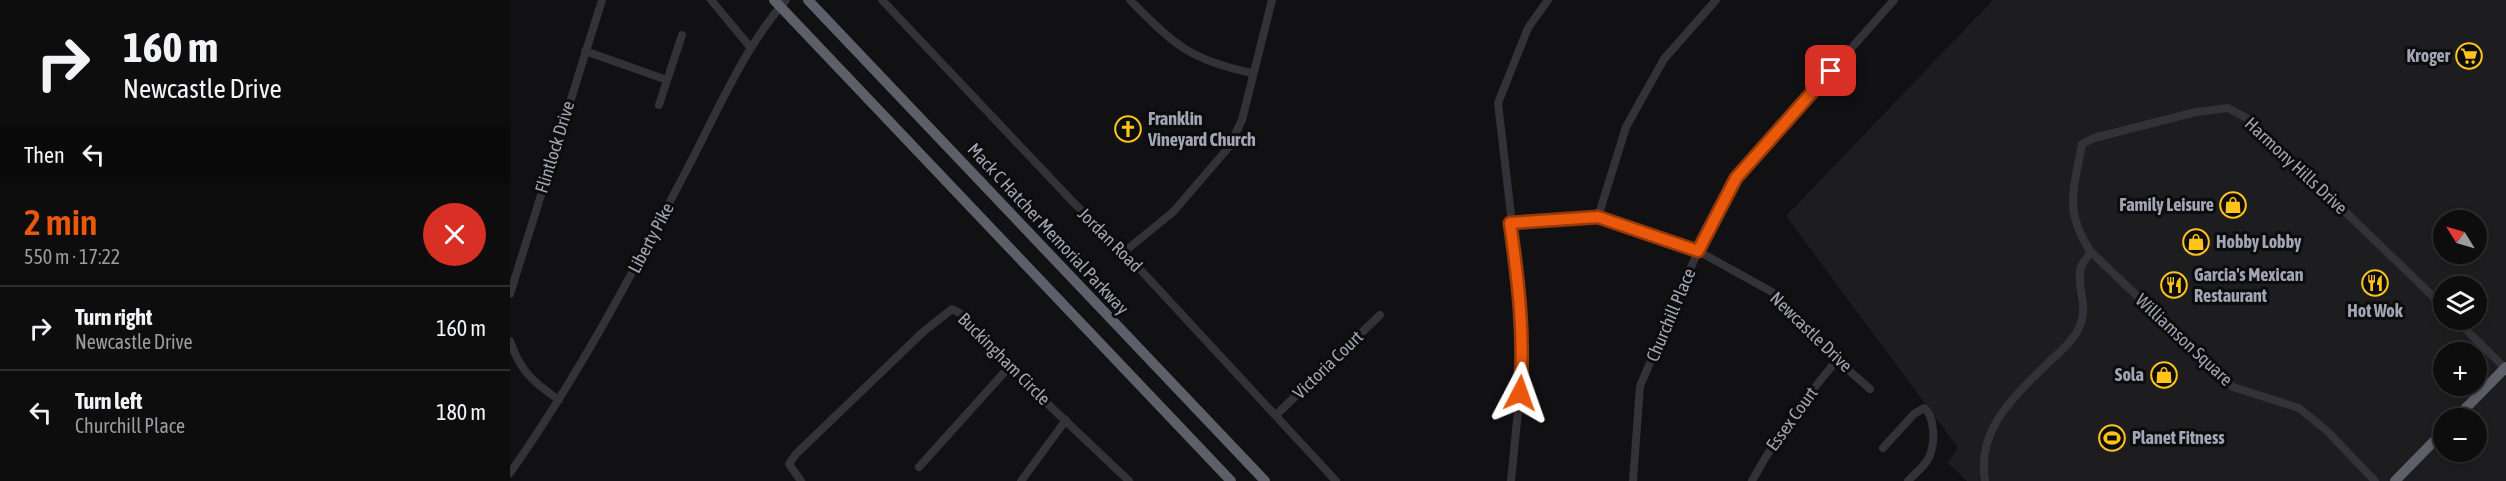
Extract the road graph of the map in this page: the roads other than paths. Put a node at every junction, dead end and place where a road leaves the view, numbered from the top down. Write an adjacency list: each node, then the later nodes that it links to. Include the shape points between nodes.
1 (602, 0): 13 (street, Flintlock Drive)
2 (711, 0): 12 (street)
3 (808, 0): 44 (highway, Mack C Hatcher Memorial Parkway)
4 (882, 0): 21 (street, Jordan Road)
5 (1130, 0): 14 (street, via 1186,52)
6 (1272, 0): 14 (street)
7 (1548, 0): 19 (street, via 1528,28 1498,103)
8 (1716, 0): 18 (street, via 1664,59 1626,127)
9 (1894, 0): 20 (street, Churchill Place, via 1736,178)
10 (780, 2): 12 (street, Liberty Pike); 43 (highway)
11 (682, 35): 15 (street)
12 (751, 48): 32 (street, Liberty Pike, via 621,295)
13 (585, 51): 15 (street); 23 (street, Flintlock Drive)
14 (1252, 73): 21 (street, via 1242,120 1229,147 1173,212)
15 (667, 80): 16 (street)
16 (659, 105)
17 (2082, 144): 22 (street, Williamson Square, via 2072,203 2077,231); 24 (street, Harmony Hills Drive, via 2196,112 2228,108 2250,120)
18 (1598, 217): 19 (street, Newcastle Drive); 20 (street, Newcastle Drive)
19 (1510, 223): 46 (street, via 1519,284 1522,371)
20 (1698, 251): 28 (street, Newcastle Drive, via 1772,292); 47 (street, Churchill Place, via 1640,386)
21 (1124, 252): 34 (street, Jordan Road)
22 (2091, 252): 50 (street, via 2081,266 2085,306 2078,331 2007,405 1990,433 1982,463); 51 (street, Williamson Square, via 2233,387 2299,408)
23 (510, 294)
24 (2433, 296)
25 (1380, 315): 34 (street, Victoria Court)
26 (2466, 330): 30 (street)
27 (510, 341): 32 (street, via 519,365)
28 (1837, 360): 31 (street, Newcastle Drive); 48 (street, Essex Court, via 1780,433)
29 (1010, 366): 35 (street, Buckingham Circle); 38 (street); 40 (street, Buckingham Circle, via 952,309 796,454 789,464)
30 (2505, 368): 33 (highway)
31 (1870, 389)
32 (559, 400): 39 (street, Liberty Pike)
33 (2466, 408)
34 (1276, 415): 45 (street, Jordan Road)
35 (1066, 420): 41 (street); 42 (street, Buckingham Circle)
36 (2433, 442): 52 (highway)
37 (1883, 448): 49 (street, via 1914,414 1924,408 1932,417 1930,455)
38 (919, 467)
39 (510, 473)
40 (801, 481)
41 (1021, 481)
42 (1129, 481)
43 (1231, 481)
44 (1265, 481)
45 (1336, 481)
46 (1511, 481)
47 (1633, 481)
48 (1752, 481)
49 (1908, 481)
50 (1985, 481)
51 (2375, 481)
52 (2395, 481)

